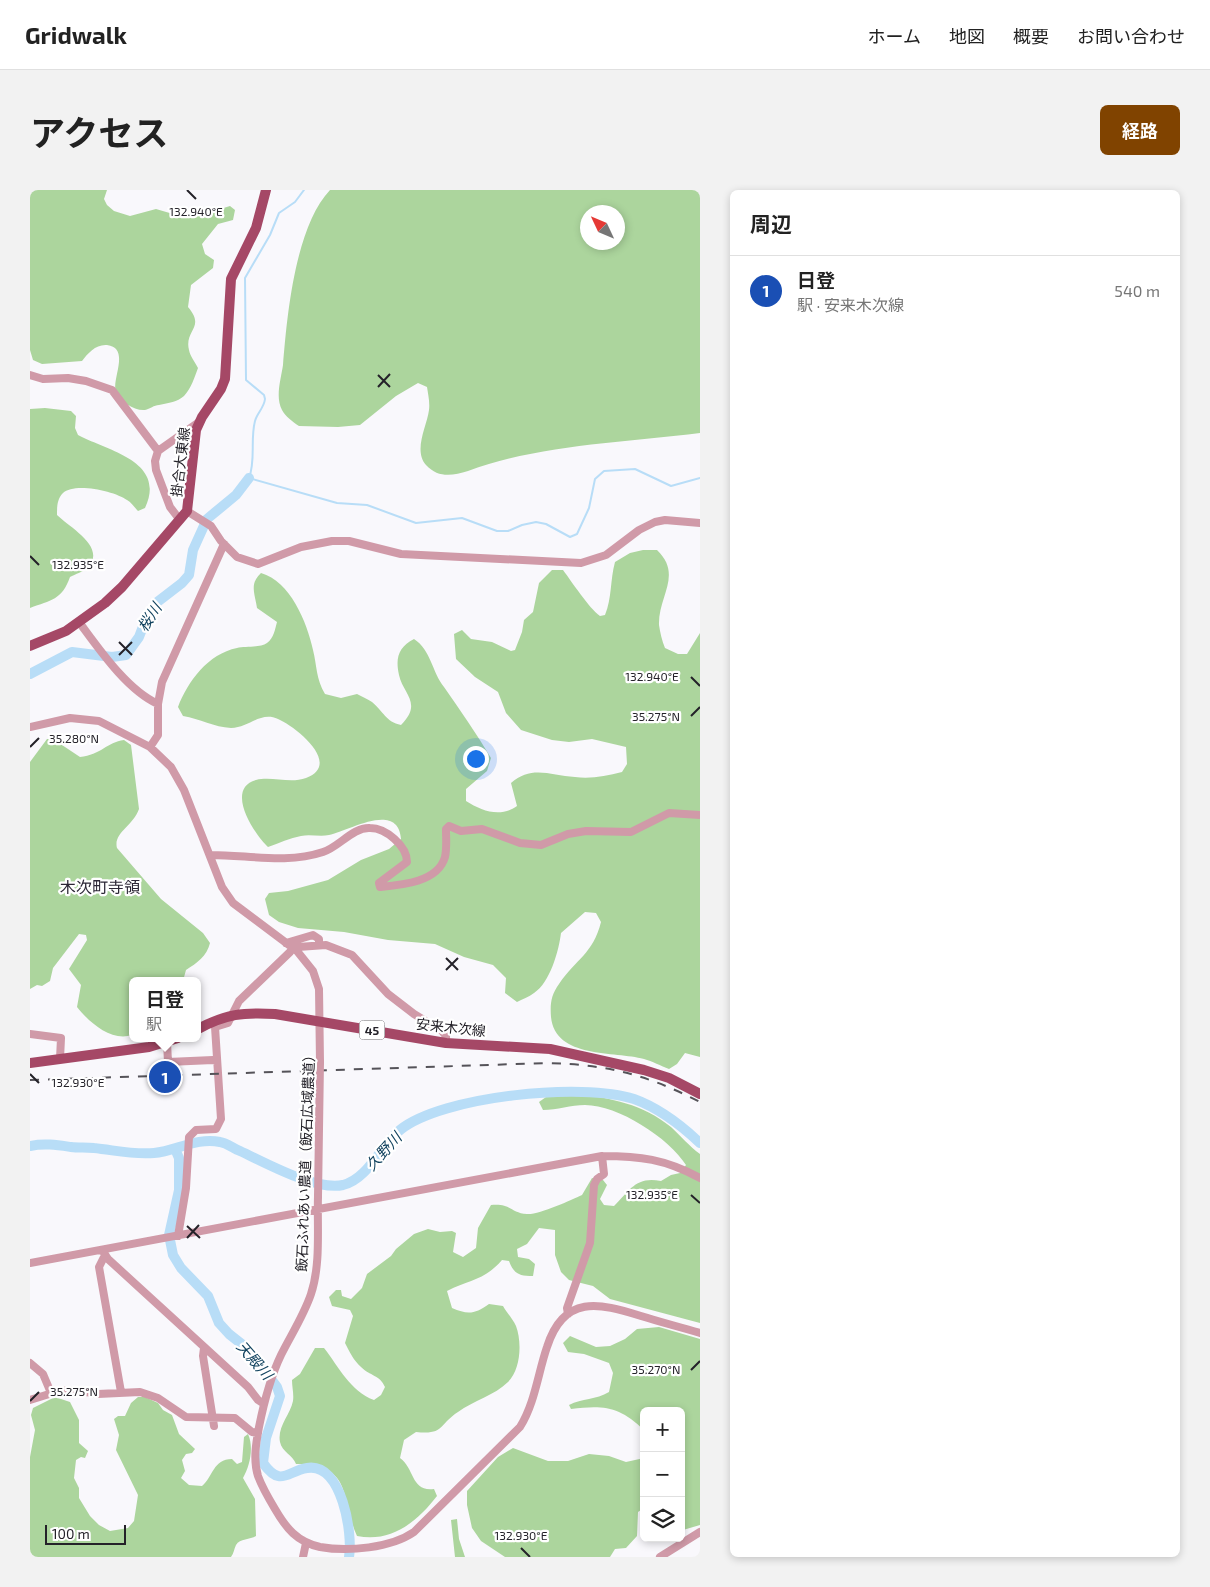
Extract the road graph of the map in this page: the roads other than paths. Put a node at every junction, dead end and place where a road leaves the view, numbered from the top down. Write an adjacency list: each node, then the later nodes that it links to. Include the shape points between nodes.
1 (266, 190): 3 (main road, 掛合大東線, via 256,228 231,279 225,379)
2 (30, 375): 4 (street, via 43,379 86,381 112,390)
3 (199, 422): 4 (street); 5 (main road, 掛合大東線)
4 (158, 451): 6 (street, via 156,470 170,507)
5 (187, 511): 6 (main road, 掛合大東線); 8 (street, via 205,522)
6 (180, 520): 9 (main road, 掛合大東線, via 122,587)
7 (700, 523): 8 (street, via 654,522 606,554 582,563 401,554 349,541 332,541 301,546 258,564 237,557)
8 (224, 544): 11 (street, via 165,676)
9 (79, 622): 10 (main road, 掛合大東線, via 55,637); 11 (street, via 108,660 150,701)
10 (30, 646)
11 (158, 704): 13 (street, via 158,735)
12 (30, 727): 13 (street, 飯石ふれあい農道（飯石広域農道）, via 70,718 89,719 120,730)
13 (150, 747): 15 (street, 飯石ふれあい農道（飯石広域農道）, via 171,766 180,781)
14 (700, 815): 15 (street, via 669,813 631,832 586,831 541,845 520,843 482,829 461,831 449,826 446,829 445,858 435,873 422,879 380,887 379,883 407,862 407,857 389,834 377,829 363,829 323,852 298,857)
15 (211, 856): 16 (street, 飯石ふれあい農道（飯石広域農道）, via 222,887 233,903)
16 (286, 943): 17 (street, via 313,935 319,938); 21 (street, 飯石ふれあい農道（飯石広域農道）, via 313,971 319,989)
17 (319, 944): 18 (street); 25 (street, via 352,955 388,994 442,1031)
18 (298, 947)
19 (290, 952): 20 (street, via 239,1001)
20 (233, 1014): 21 (main road, 安来木次線 / 45, via 275,1014); 22 (main road, 安来木次線 / 45); 27 (street, via 228,1023 215,1027)
21 (321, 1021): 25 (main road, 安来木次線 / 45); 32 (street, 飯石ふれあい農道（飯石広域農道）, bridge)
22 (201, 1028)
23 (30, 1034): 26 (street, via 61,1038)
24 (167, 1042): 26 (main road); 27 (street, via 168,1062)
25 (446, 1043): 29 (main road, 安来木次線 / 45, via 529,1047 574,1054 644,1070)
26 (60, 1059): 28 (main road)
27 (216, 1062): 33 (street, via 220,1125 216,1129 196,1130 189,1137 186,1197)
28 (30, 1063)
29 (700, 1094)
30 (602, 1156): 31 (street, via 645,1157 663,1161); 32 (street); 36 (street, via 604,1174 594,1185 590,1243 567,1308)
31 (700, 1178)
32 (318, 1210): 33 (street); 43 (street, 飯石ふれあい農道（飯石広域農道）, via 312,1292 274,1373)
33 (176, 1237): 34 (street)
34 (103, 1253): 35 (street); 38 (street); 41 (street, via 99,1267)
35 (30, 1263)
36 (568, 1314): 37 (street, via 586,1306 608,1306); 48 (street, via 554,1330 547,1346 526,1418 508,1440 414,1532 390,1544 345,1548)
37 (700, 1333)
38 (204, 1348): 43 (street); 44 (street)
39 (30, 1363): 40 (street, via 46,1379)
40 (51, 1392): 41 (street); 42 (street)
41 (120, 1392): 44 (street, via 154,1396 186,1417)
42 (30, 1400)
43 (264, 1404): 46 (street, 飯石ふれあい農道（飯石広域農道）)
44 (213, 1417): 45 (street); 46 (street, via 235,1418)
45 (214, 1426)
46 (258, 1433): 48 (street, 飯石ふれあい農道（飯石広域農道）, via 255,1463 260,1481 290,1531)
47 (700, 1532): 50 (street)
48 (306, 1543): 49 (street)
49 (303, 1557)
50 (660, 1557)

